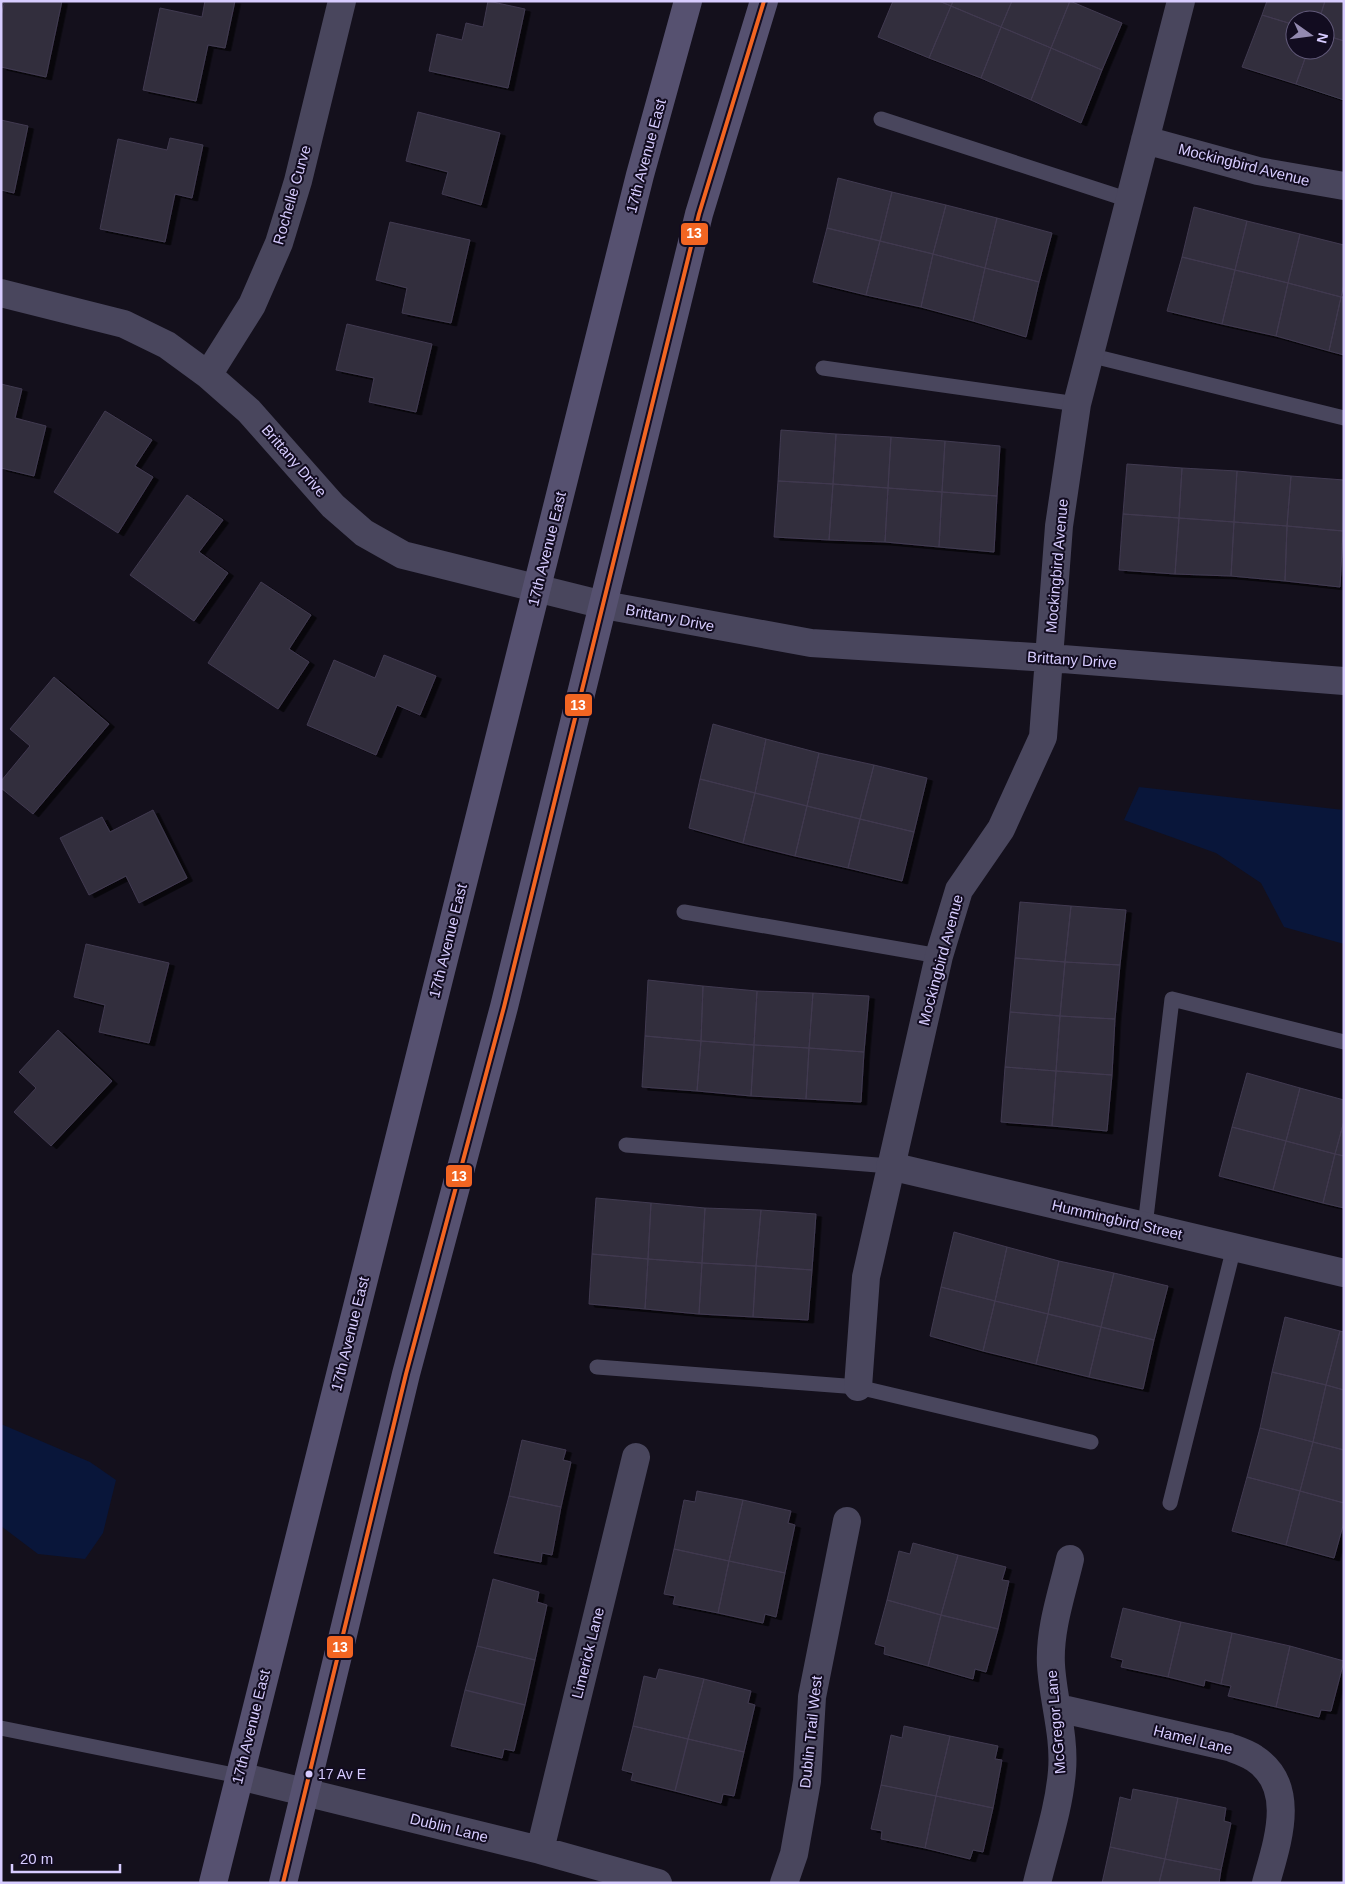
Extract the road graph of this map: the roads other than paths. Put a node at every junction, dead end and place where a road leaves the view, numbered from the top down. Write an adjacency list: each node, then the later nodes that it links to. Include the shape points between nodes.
1 (342, 1): 12 (street, Rochelle Curve, via 298,181 279,244 252,305)
2 (688, 1): 15 (street, 17th Avenue East, via 638,185)
3 (764, 1): 16 (street, via 699,214)
4 (1182, 1): 6 (street, Mockingbird Avenue)
5 (882, 119): 8 (lane)
6 (1145, 140): 7 (street, Mockingbird Avenue, via 1258,171); 8 (street, Mockingbird Avenue)
7 (1344, 186)
8 (1129, 200): 10 (street, Mockingbird Avenue)
9 (1, 293): 12 (street, Brittany Drive, via 124,324 167,345)
10 (1089, 355): 13 (street, Mockingbird Avenue); 14 (lane)
11 (823, 368): 13 (lane)
12 (208, 375): 15 (street, Brittany Drive, via 249,411 333,506 364,533 402,555)
13 (1077, 404): 17 (street, Mockingbird Avenue, via 1058,526)
14 (1344, 418)
15 (537, 588): 16 (street, Brittany Drive); 36 (street, 17th Avenue East)
16 (604, 605): 17 (street, Brittany Drive, via 810,643); 37 (street, via 504,1007 406,1374)
17 (1050, 658): 18 (street, Brittany Drive); 20 (street, Mockingbird Avenue, via 1044,737 1001,829 959,890)
18 (1344, 681)
19 (684, 912): 20 (lane)
20 (939, 956): 23 (street, Mockingbird Avenue)
21 (1344, 1042): 24 (lane, via 1172,999)
22 (626, 1145): 23 (lane)
23 (890, 1166): 24 (street, Hummingbird Street); 28 (street, Mockingbird Avenue, via 866,1277)
24 (1145, 1226): 25 (street, Hummingbird Street)
25 (1234, 1247): 26 (street, Hummingbird Street); 31 (lane)
26 (1344, 1273)
27 (597, 1367): 28 (lane)
28 (858, 1387): 29 (lane)
29 (1092, 1442)
30 (636, 1457): 38 (street, Limerick Lane)
31 (1170, 1502)
32 (847, 1521): 42 (street, Dublin Trail West, via 812,1697 807,1781 794,1854)
33 (1070, 1560): 34 (street, McGregor Lane, via 1052,1641 1051,1664)
34 (1058, 1708): 43 (street, McGregor Lane, via 1061,1783); 44 (street, Hamel Lane, via 1229,1747 1255,1758 1272,1775 1281,1795 1279,1836)
35 (1, 1728): 36 (lane)
36 (239, 1776): 37 (street, Dublin Lane); 39 (street, 17th Avenue East)
37 (305, 1792): 38 (street, Dublin Lane); 40 (street)
38 (540, 1850): 41 (street, Dublin Lane)
39 (213, 1883)
40 (283, 1883)
41 (658, 1883)
42 (784, 1883)
43 (1038, 1883)
44 (1266, 1883)

